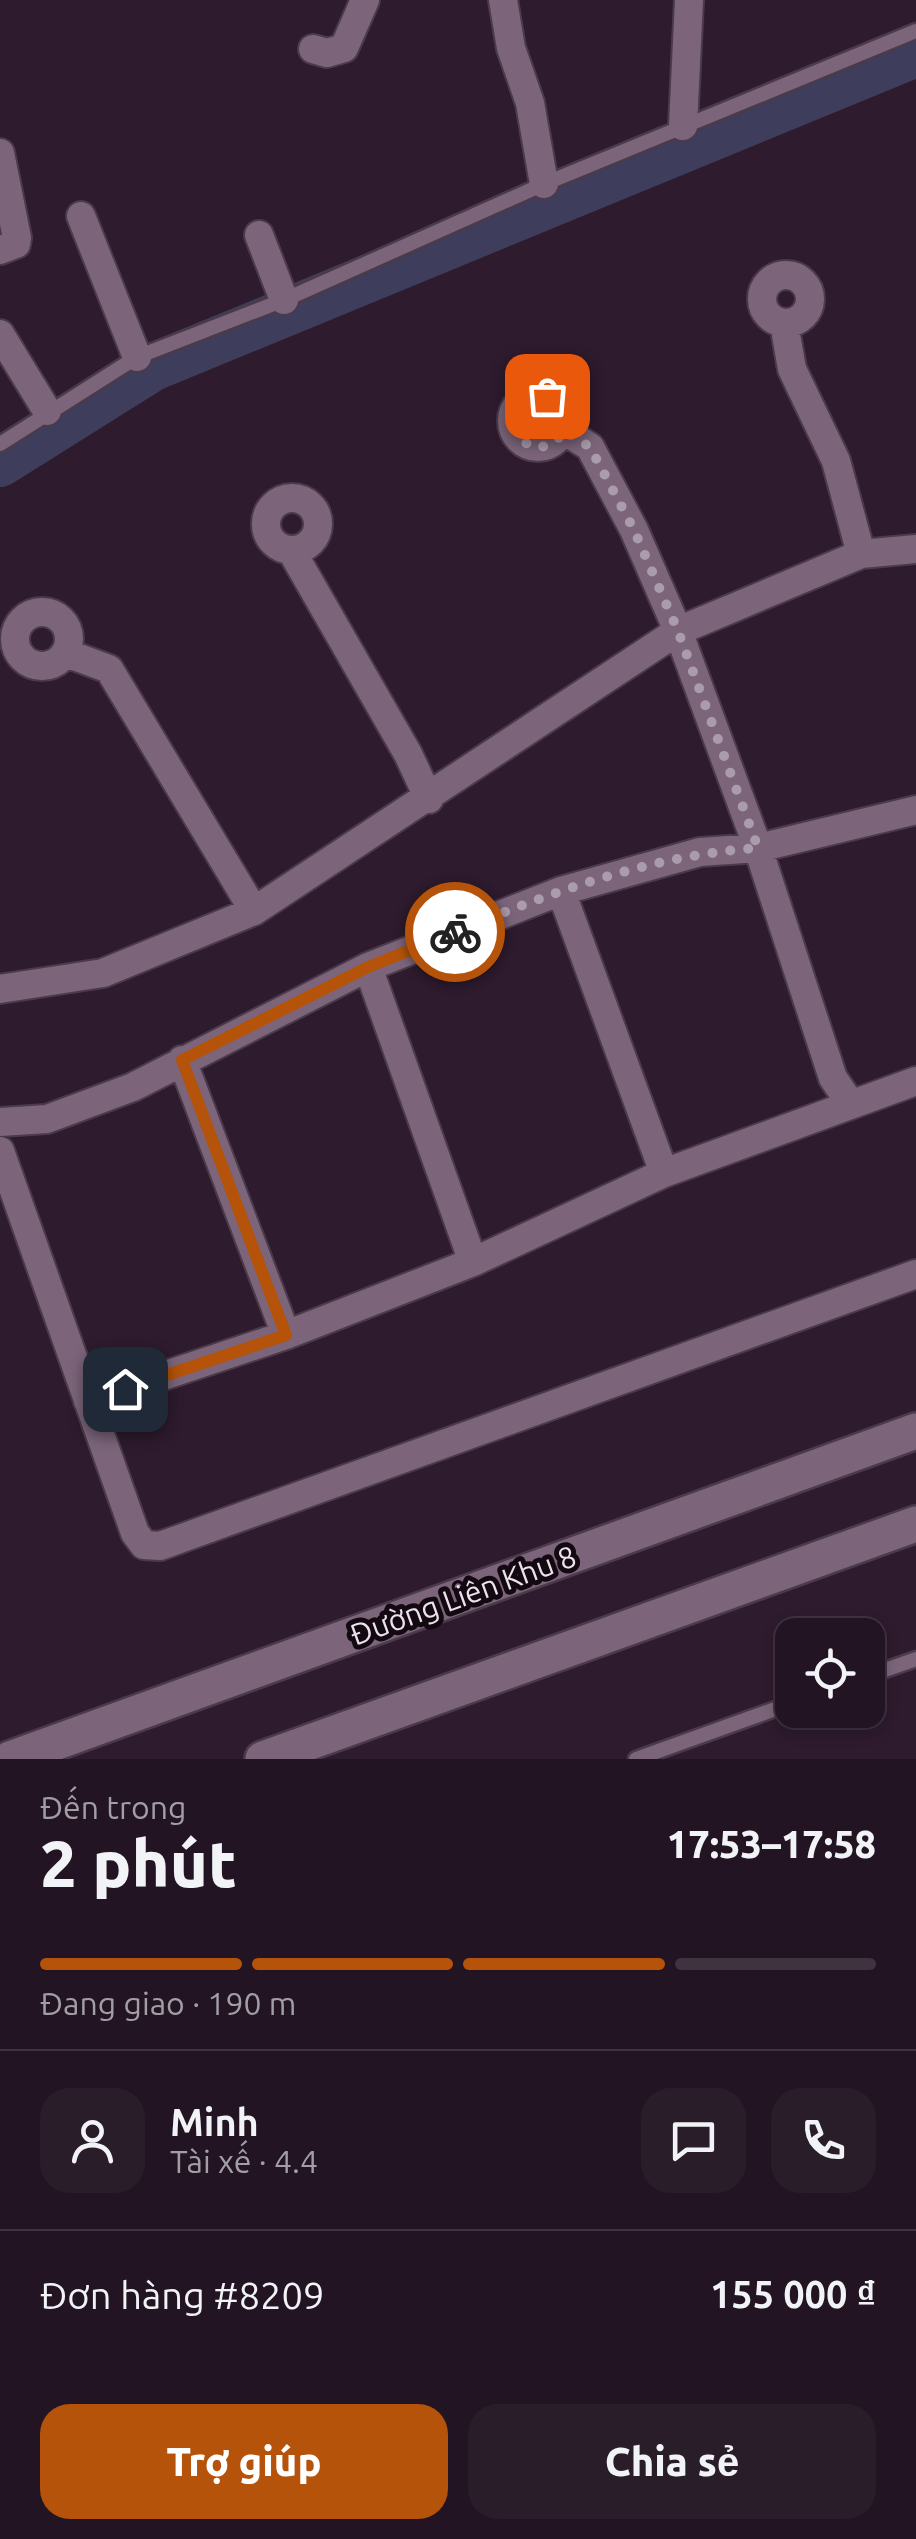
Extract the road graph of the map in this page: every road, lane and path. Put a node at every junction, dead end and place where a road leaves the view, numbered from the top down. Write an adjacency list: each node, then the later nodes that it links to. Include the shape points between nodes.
1 (365, 0): 5 (street, via 344,48)
2 (503, 0): 8 (street)
3 (689, 0): 6 (street)
4 (916, 31): 6 (lane)
5 (313, 49)
6 (683, 126): 8 (lane)
7 (0, 154): 11 (street, via 17,238)
8 (544, 184): 12 (lane)
9 (80, 216): 15 (street)
10 (258, 234): 12 (street)
11 (0, 250)
12 (284, 300): 15 (lane)
13 (784, 324): 21 (street, via 792,369 836,460)
14 (3, 346): 16 (street)
15 (137, 357): 16 (lane)
16 (48, 411): 18 (lane)
17 (563, 430): 22 (street, via 590,447)
18 (0, 444)
19 (916, 549): 21 (street)
20 (291, 550): 24 (street)
21 (861, 554): 22 (street)
22 (678, 631): 24 (street); 26 (street)
23 (66, 653): 28 (street, via 108,668)
24 (429, 799): 28 (street)
25 (916, 810): 26 (street)
26 (758, 848): 27 (street, via 700,852); 33 (street, via 832,1078)
27 (561, 890): 29 (street); 36 (street)
28 (254, 910): 30 (street, via 103,973)
29 (368, 967): 31 (street); 37 (street)
30 (0, 990)
31 (182, 1060): 34 (street, via 48,1119); 39 (street)
32 (916, 1081): 33 (street)
33 (850, 1103): 36 (street)
34 (0, 1122)
35 (0, 1152): 40 (street)
36 (664, 1173): 37 (street)
37 (474, 1262): 39 (street)
38 (916, 1274): 40 (street, via 160,1546 144,1545 135,1533)
39 (286, 1335): 40 (street)
40 (88, 1401)
41 (914, 1430): 46 (street, Đường Liên Khu 8)
42 (916, 1524): 47 (street)
43 (916, 1659): 44 (lane)
44 (885, 1670)
45 (775, 1709): 48 (lane)
46 (10, 1759)
47 (263, 1759)
48 (636, 1759)

